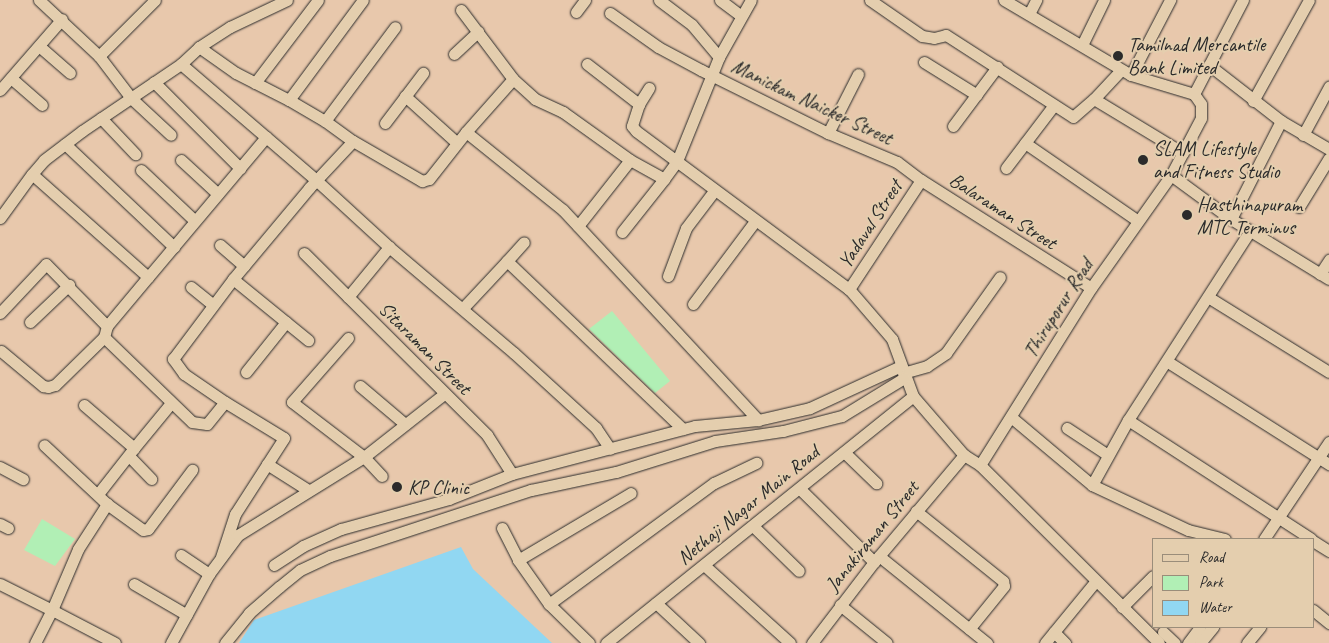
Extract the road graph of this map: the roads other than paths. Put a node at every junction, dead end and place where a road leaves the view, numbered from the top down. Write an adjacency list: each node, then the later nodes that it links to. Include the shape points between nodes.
1 (39, 0): 22 (street)
2 (155, 0): 29 (street)
3 (287, 0): 27 (street, via 230,27)
4 (318, 0): 45 (street)
5 (363, 0): 54 (street)
6 (586, 0): 18 (street)
7 (658, 0): 30 (street, via 692,25)
8 (720, 0): 21 (street)
9 (751, 0): 21 (street)
10 (870, 0): 35 (street, via 922,36 946,35)
11 (1004, 0): 20 (street)
12 (1036, 0): 20 (street)
13 (1104, 0): 25 (street)
14 (1170, 0): 41 (street)
15 (1243, 0): 34 (street)
16 (1309, 0): 55 (street)
17 (461, 10): 24 (street)
18 (576, 12)
19 (610, 13): 40 (street, Manickam Naicker Street, via 658,46)
20 (1030, 14): 25 (street)
21 (741, 16): 30 (street)
22 (62, 20): 26 (street); 29 (street)
23 (395, 27): 60 (street)
24 (478, 32): 28 (street); 43 (street)
25 (1082, 45): 36 (street)
26 (39, 46): 37 (street); 42 (street)
27 (199, 47): 32 (street); 45 (street)
28 (454, 54)
29 (99, 56): 52 (street)
30 (719, 56): 40 (street)
31 (924, 62): 50 (street)
32 (181, 64): 44 (street); 68 (street)
33 (587, 64): 56 (street)
34 (1209, 65): 49 (street); 55 (street)
35 (997, 67): 50 (street); 57 (street)
36 (1121, 70): 41 (street); 53 (street)
37 (70, 73)
38 (423, 73): 51 (street)
39 (858, 74): 65 (street)
40 (712, 76): 65 (street, Manickam Naicker Street); 79 (street)
41 (1132, 76): 49 (street)
42 (11, 78): 47 (street); 58 (street)
43 (514, 79): 64 (street); 78 (street, via 535,100 563,112)
44 (154, 82): 52 (street); 81 (street)
45 (256, 83): 54 (street)
46 (649, 88): 56 (street)
47 (0, 90)
48 (1328, 92): 67 (street)
49 (1194, 94): 74 (street, Thiruporur Road, via 1203,112)
50 (977, 95): 63 (street)
51 (406, 96): 62 (street); 70 (street)
52 (131, 98): 59 (street); 66 (street)
53 (1094, 99): 57 (street, via 1073,117); 74 (street)
54 (289, 100): 60 (street)
55 (1253, 101): 61 (street)
56 (639, 104): 79 (street, via 632,126)
57 (1054, 104): 71 (street)
58 (42, 105)
59 (101, 118): 72 (street); 75 (street)
60 (325, 121): 69 (street)
61 (1281, 121): 67 (street); 93 (street)
62 (385, 123)
63 (953, 126)
64 (466, 132): 70 (street); 97 (street, via 563,210)
65 (828, 133): 80 (street, Manickam Naicker Street)
66 (170, 135)
67 (1303, 135): 73 (street)
68 (266, 137): 81 (street); 87 (street)
69 (353, 141): 70 (street, via 422,181 429,179); 87 (street)
70 (457, 143)
71 (1024, 143): 82 (street); 96 (street)
72 (65, 144): 84 (street); 103 (street)
73 (1329, 149)
74 (1183, 153): 85 (street, Thiruporur Road)
75 (135, 154)
76 (1329, 158): 91 (street)
77 (181, 160): 90 (street)
78 (630, 160): 86 (street); 97 (street)
79 (677, 161): 86 (street); 89 (street)
80 (897, 162): 88 (street, Yadaval Street)
81 (240, 168): 90 (street)
82 (1006, 168)
83 (142, 170): 94 (street)
84 (32, 174): 92 (street); 109 (street)
85 (1171, 175): 93 (street); 96 (street, Thiruporur Road)
86 (664, 179): 99 (street)
87 (316, 180): 102 (street); 107 (street)
88 (921, 180): 115 (street, Balaraman Street); 116 (street, Yadaval Street)
89 (714, 191): 95 (street); 108 (street, via 686,228)
90 (218, 194): 94 (street)
91 (1299, 207)
92 (0, 218)
93 (1231, 219): 98 (street)
94 (195, 221): 103 (street)
95 (755, 221): 116 (street); 119 (street)
96 (1138, 221): 115 (street, Thiruporur Road)
97 (578, 226): 140 (street)
98 (1250, 231): 111 (street); 118 (street)
99 (622, 232)
100 (524, 242): 106 (street)
101 (220, 245): 107 (street)
102 (390, 246): 117 (street); 121 (street)
103 (174, 247): 109 (street)
104 (304, 253): 117 (street, Sitaraman Street)
105 (1329, 260): 111 (street)
106 (507, 261): 121 (street); 144 (street)
107 (244, 266): 112 (street)
108 (668, 276)
109 (148, 277): 125 (street)
110 (1000, 277): 131 (street, via 946,353 927,366)
111 (1324, 277)
112 (233, 279): 120 (street); 124 (street)
113 (69, 286): 122 (street, via 49,264 43,264); 123 (street); 125 (street)
114 (191, 287): 120 (street)
115 (1091, 288): 139 (street, Thiruporur Road)
116 (849, 289): 131 (street, via 885,327)
117 (348, 297): 134 (street, Sitaraman Street)
118 (1208, 297): 129 (street); 132 (street)
119 (693, 304)
120 (213, 305): 136 (street, via 173,359 184,374)
121 (463, 308): 147 (street, via 596,428)
122 (0, 312)
123 (30, 322)
124 (286, 322): 127 (street); 130 (street)
125 (106, 331): 128 (street, via 55,385 48,387 42,386); 137 (street)
126 (348, 338): 152 (street, via 292,402)
127 (308, 340)
128 (1, 351)
129 (1168, 362): 141 (street); 153 (street)
130 (246, 372)
131 (903, 372): 135 (street); 140 (street, via 810,408); 209 (street, via 842,416 715,441 616,472 531,490 330,556 300,570 248,612)
132 (1329, 372)
133 (360, 386): 142 (street)
134 (444, 394): 142 (street); 160 (street, Sitaraman Street, via 490,440)
135 (913, 396): 149 (street, Nethaji Nagar Main Road); 150 (street)
136 (225, 402): 137 (street, via 203,425 192,422); 155 (street, via 284,438)
137 (171, 403): 148 (street)
138 (84, 405): 148 (street)
139 (1011, 418): 157 (street, Thiruporur Road); 165 (street)
140 (758, 420): 144 (street)
141 (1128, 420): 151 (street); 172 (street)
142 (404, 424): 152 (street)
143 (1067, 428): 151 (street)
144 (683, 429): 147 (street)
145 (1329, 442): 153 (street)
146 (44, 446): 168 (street)
147 (610, 449): 160 (street)
148 (132, 452): 163 (street); 168 (street)
149 (844, 452): 164 (street); 166 (street, Nethaji Nagar Main Road)
150 (964, 454): 157 (street); 171 (street, Janakiraman Street)
151 (1108, 455): 165 (street)
152 (364, 457): 161 (street); 167 (street)
153 (1318, 457): 156 (street); 172 (street)
154 (756, 463): 193 (street, via 707,488)
155 (267, 464): 167 (street); 181 (street, via 235,514)
156 (1329, 464)
157 (980, 465): 189 (street)
158 (0, 467): 162 (street)
159 (192, 470): 170 (street, via 148,529 142,530)
160 (512, 474): 184 (street, via 448,499 341,529 304,546)
161 (382, 476)
162 (22, 479)
163 (151, 479)
164 (876, 483)
165 (1092, 485): 175 (street, via 1180,526)
166 (800, 489): 173 (street, Nethaji Nagar Main Road); 182 (street)
167 (308, 490): 181 (street, via 238,535)
168 (98, 494): 170 (street)
169 (631, 494): 183 (street)
170 (107, 504): 196 (street, via 78,550)
171 (916, 511): 182 (street, Janakiraman Street); 203 (street, via 1000,579 1004,586)
172 (1278, 518): 176 (street); 177 (street)
173 (753, 526): 185 (street, Nethaji Nagar Main Road); 186 (street)
174 (502, 528): 183 (street)
175 (1222, 538)
176 (1265, 538)
177 (1309, 538)
178 (1314, 541): 179 (street)
179 (1329, 551)
180 (181, 555): 187 (street)
181 (220, 557): 187 (street)
182 (876, 559): 194 (street, Janakiraman Street); 203 (street)
183 (518, 560): 193 (street)
184 (274, 565)
185 (704, 565): 192 (street, Nethaji Nagar Main Road); 213 (street)
186 (799, 571)
187 (209, 574): 198 (street)
188 (1152, 577): 195 (street)
189 (1096, 582): 195 (street); 204 (street)
190 (0, 584): 196 (street)
191 (134, 584): 198 (street)
192 (656, 603): 211 (street, Nethaji Nagar Main Road); 212 (street)
193 (550, 604): 210 (street)
194 (840, 605): 214 (street, Janakiraman Street); 215 (street)
195 (1122, 607): 205 (street)
196 (52, 610): 206 (street); 207 (street)
197 (1314, 611): 199 (street)
198 (186, 615): 208 (street)
199 (1329, 623)
200 (1199, 628): 220 (street)
201 (1212, 628): 221 (street)
202 (1255, 628): 222 (street)
203 (969, 630): 216 (street)
204 (1054, 632): 217 (street); 218 (street)
205 (1161, 638): 219 (street)
206 (36, 643)
207 (115, 643)
208 (171, 643)
209 (225, 643)
210 (588, 643)
211 (606, 643)
212 (699, 643)
213 (790, 643)
214 (812, 643)
215 (887, 643)
216 (987, 643)
217 (1045, 643)
218 (1065, 643)
219 (1175, 643)
220 (1188, 643)
221 (1200, 643)
222 (1247, 643)

